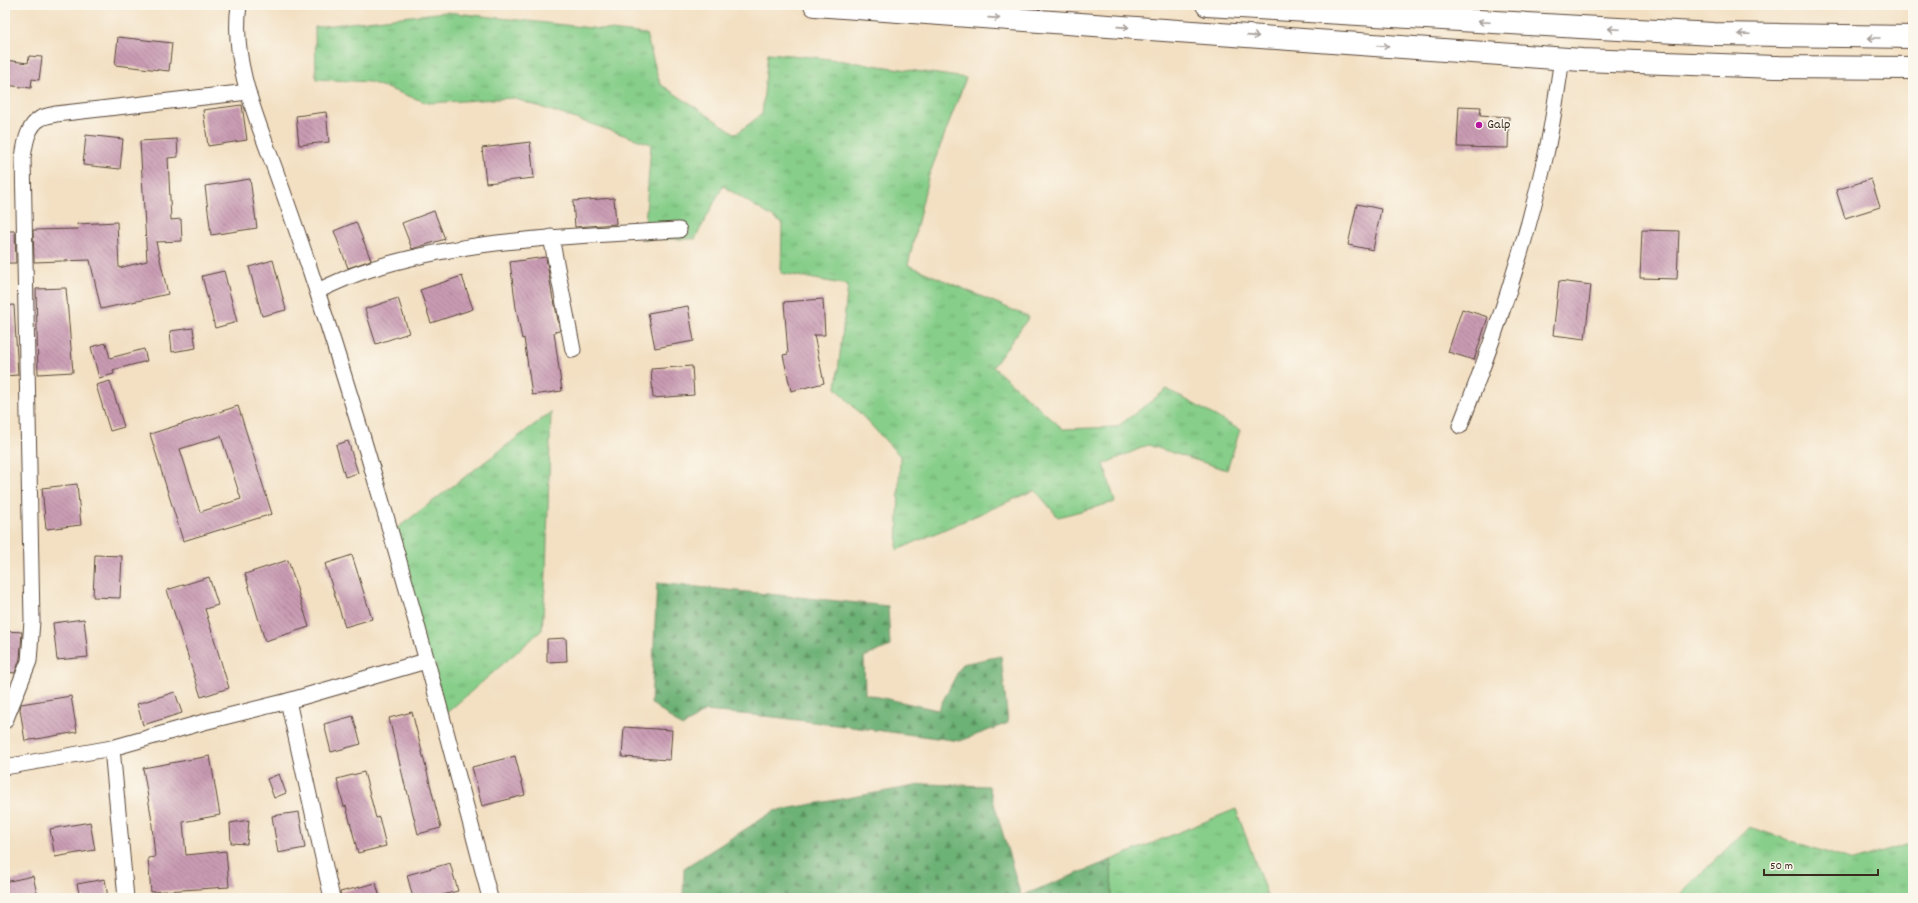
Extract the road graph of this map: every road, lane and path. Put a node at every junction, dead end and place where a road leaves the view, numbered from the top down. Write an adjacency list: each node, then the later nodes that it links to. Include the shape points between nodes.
1 (239, 5): 7 (street, via 236,25)
2 (815, 5): 5 (main road, one-way to 5)
3 (1207, 5): 4 (main road, one-way to 3, via 1714,34)
4 (1913, 37)
5 (1562, 58): 6 (main road, via 1775,68); 12 (street, via 1546,153 1528,230 1495,334)
6 (1913, 68)
7 (248, 92): 10 (street); 15 (street, via 56,114 41,118 32,127 26,140 23,158 31,636 29,661)
8 (679, 230): 9 (street)
9 (551, 237): 10 (street, via 477,246 413,258 358,274); 11 (street)
10 (317, 291): 13 (street, via 392,532)
11 (573, 350)
12 (1460, 426)
13 (426, 661): 14 (street); 20 (street)
14 (288, 701): 16 (street); 19 (street)
15 (5, 721)
16 (112, 748): 17 (street); 18 (street)
17 (5, 767)
18 (126, 898)
19 (332, 898)
20 (490, 898)

